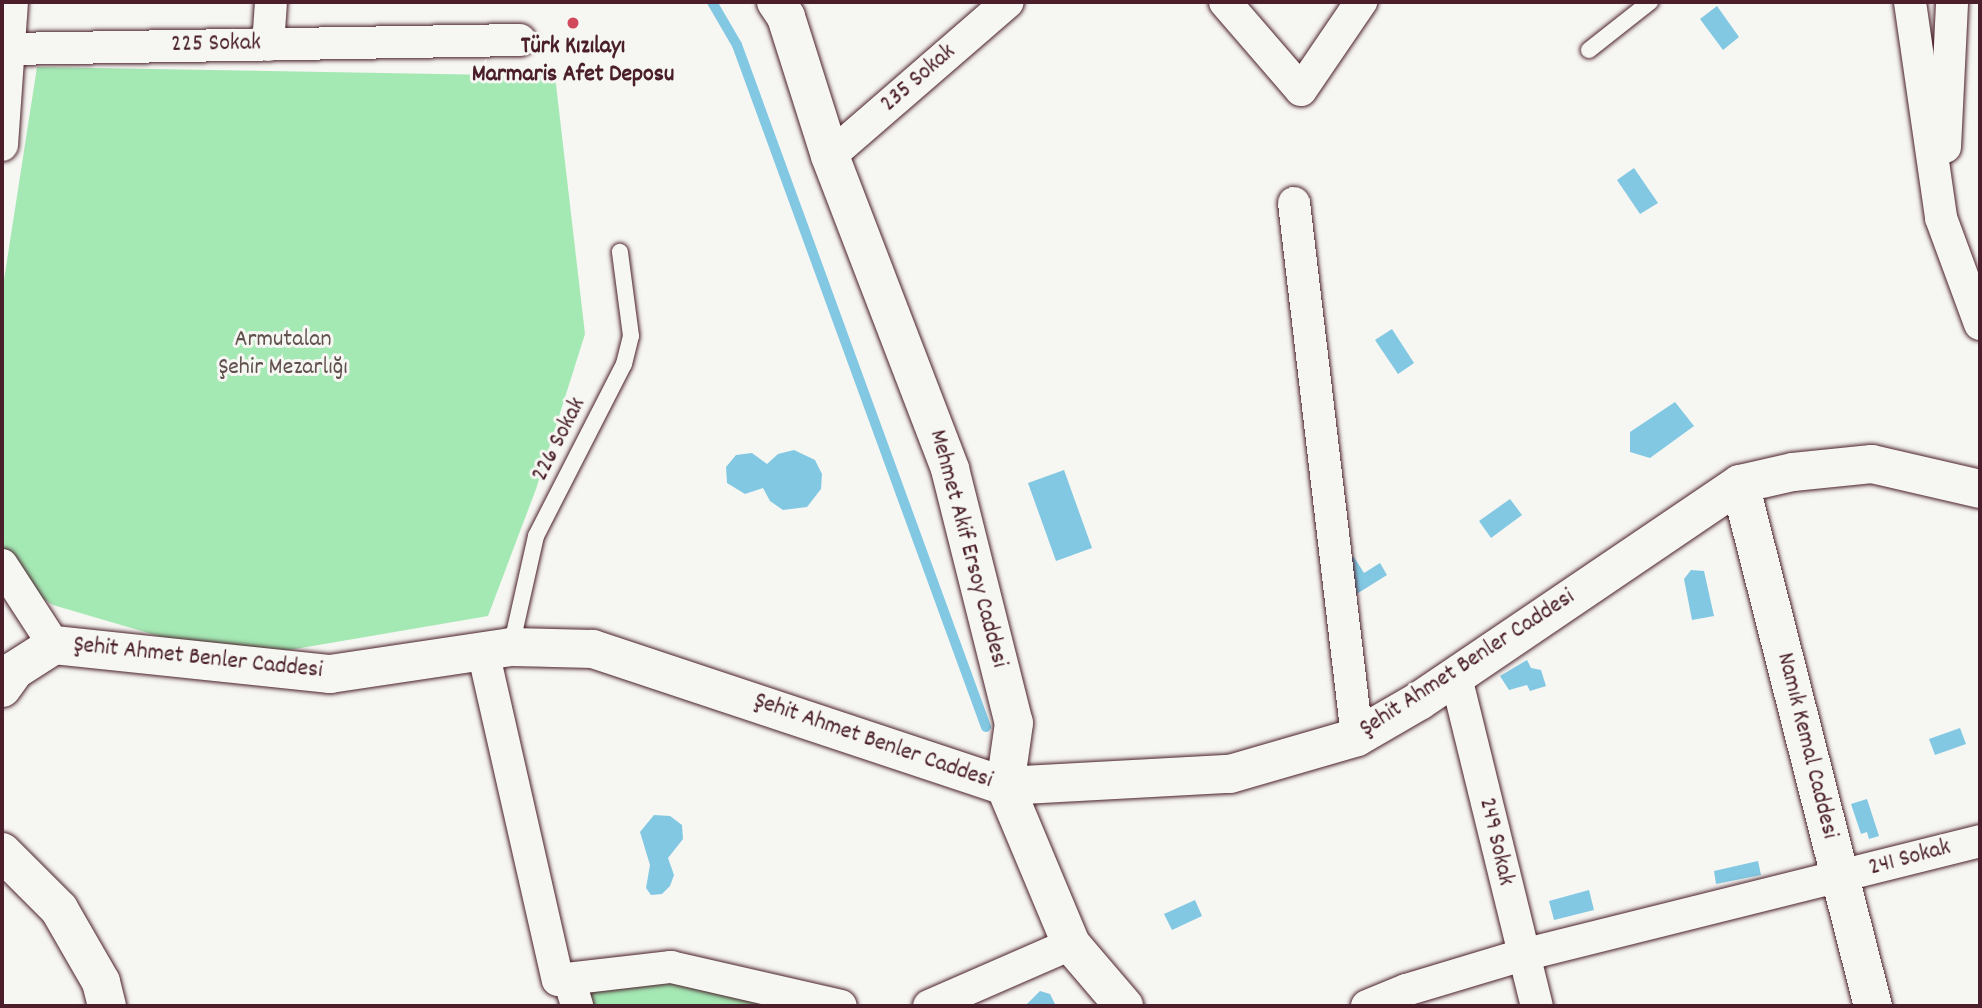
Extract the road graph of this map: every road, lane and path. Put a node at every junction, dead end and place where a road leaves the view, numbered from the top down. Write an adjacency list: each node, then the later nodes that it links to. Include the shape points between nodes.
1 (12, 2): 12 (street)
2 (271, 2): 11 (street)
3 (776, 2): 15 (street, Mehmet Akif Ersoy Caddesi, via 786,17)
4 (1008, 2): 15 (street, 235 Sokak)
5 (1225, 2): 6 (street, via 1301,90)
6 (1362, 2)
7 (1650, 2): 13 (lane)
8 (1910, 2): 17 (street)
9 (1952, 2): 17 (street)
10 (520, 40): 11 (street, 225 Sokak)
11 (268, 44): 12 (street, 225 Sokak)
12 (8, 49): 14 (street)
13 (1589, 50)
14 (2, 145)
15 (830, 156): 28 (street, Mehmet Akif Ersoy Caddesi, via 950,469 1014,723)
16 (1294, 204): 27 (street)
17 (1941, 218): 19 (street)
18 (620, 252): 24 (lane, 226 Sokak, via 631,337 624,364 536,536)
19 (1980, 324)
20 (1740, 484): 21 (street, Şehit Ahmet Benler Caddesi, via 1793,472 1872,464); 25 (street, Şehit Ahmet Benler Caddesi); 31 (street, Namık Kemal Caddesi)
21 (1980, 489)
22 (2, 565): 23 (street)
23 (54, 645): 24 (street, Şehit Ahmet Benler Caddesi, via 330,674); 26 (street, Şehit Ahmet Benler Caddesi, via 15,670)
24 (497, 649): 28 (street, Şehit Ahmet Benler Caddesi, via 593,649); 34 (street, via 558,980)
25 (1456, 677): 27 (street, Şehit Ahmet Benler Caddesi); 33 (street, 249 Sokak)
26 (2, 688)
27 (1357, 737): 28 (street, Şehit Ahmet Benler Caddesi, via 1230,774)
28 (1005, 786): 32 (street)
29 (1980, 841): 31 (street, 241 Sokak)
30 (2, 852): 35 (street, via 59,909 101,982)
31 (1839, 878): 33 (street, 241 Sokak); 41 (street, Namık Kemal Caddesi)
32 (1071, 944): 37 (street); 38 (street)
33 (1522, 955): 39 (street, 241 Sokak); 40 (street, 249 Sokak)
34 (573, 993): 36 (street, via 671,967)
35 (107, 1006)
36 (841, 1006)
37 (929, 1006)
38 (1124, 1006)
39 (1367, 1006)
40 (1537, 1006)
41 (1873, 1006)

